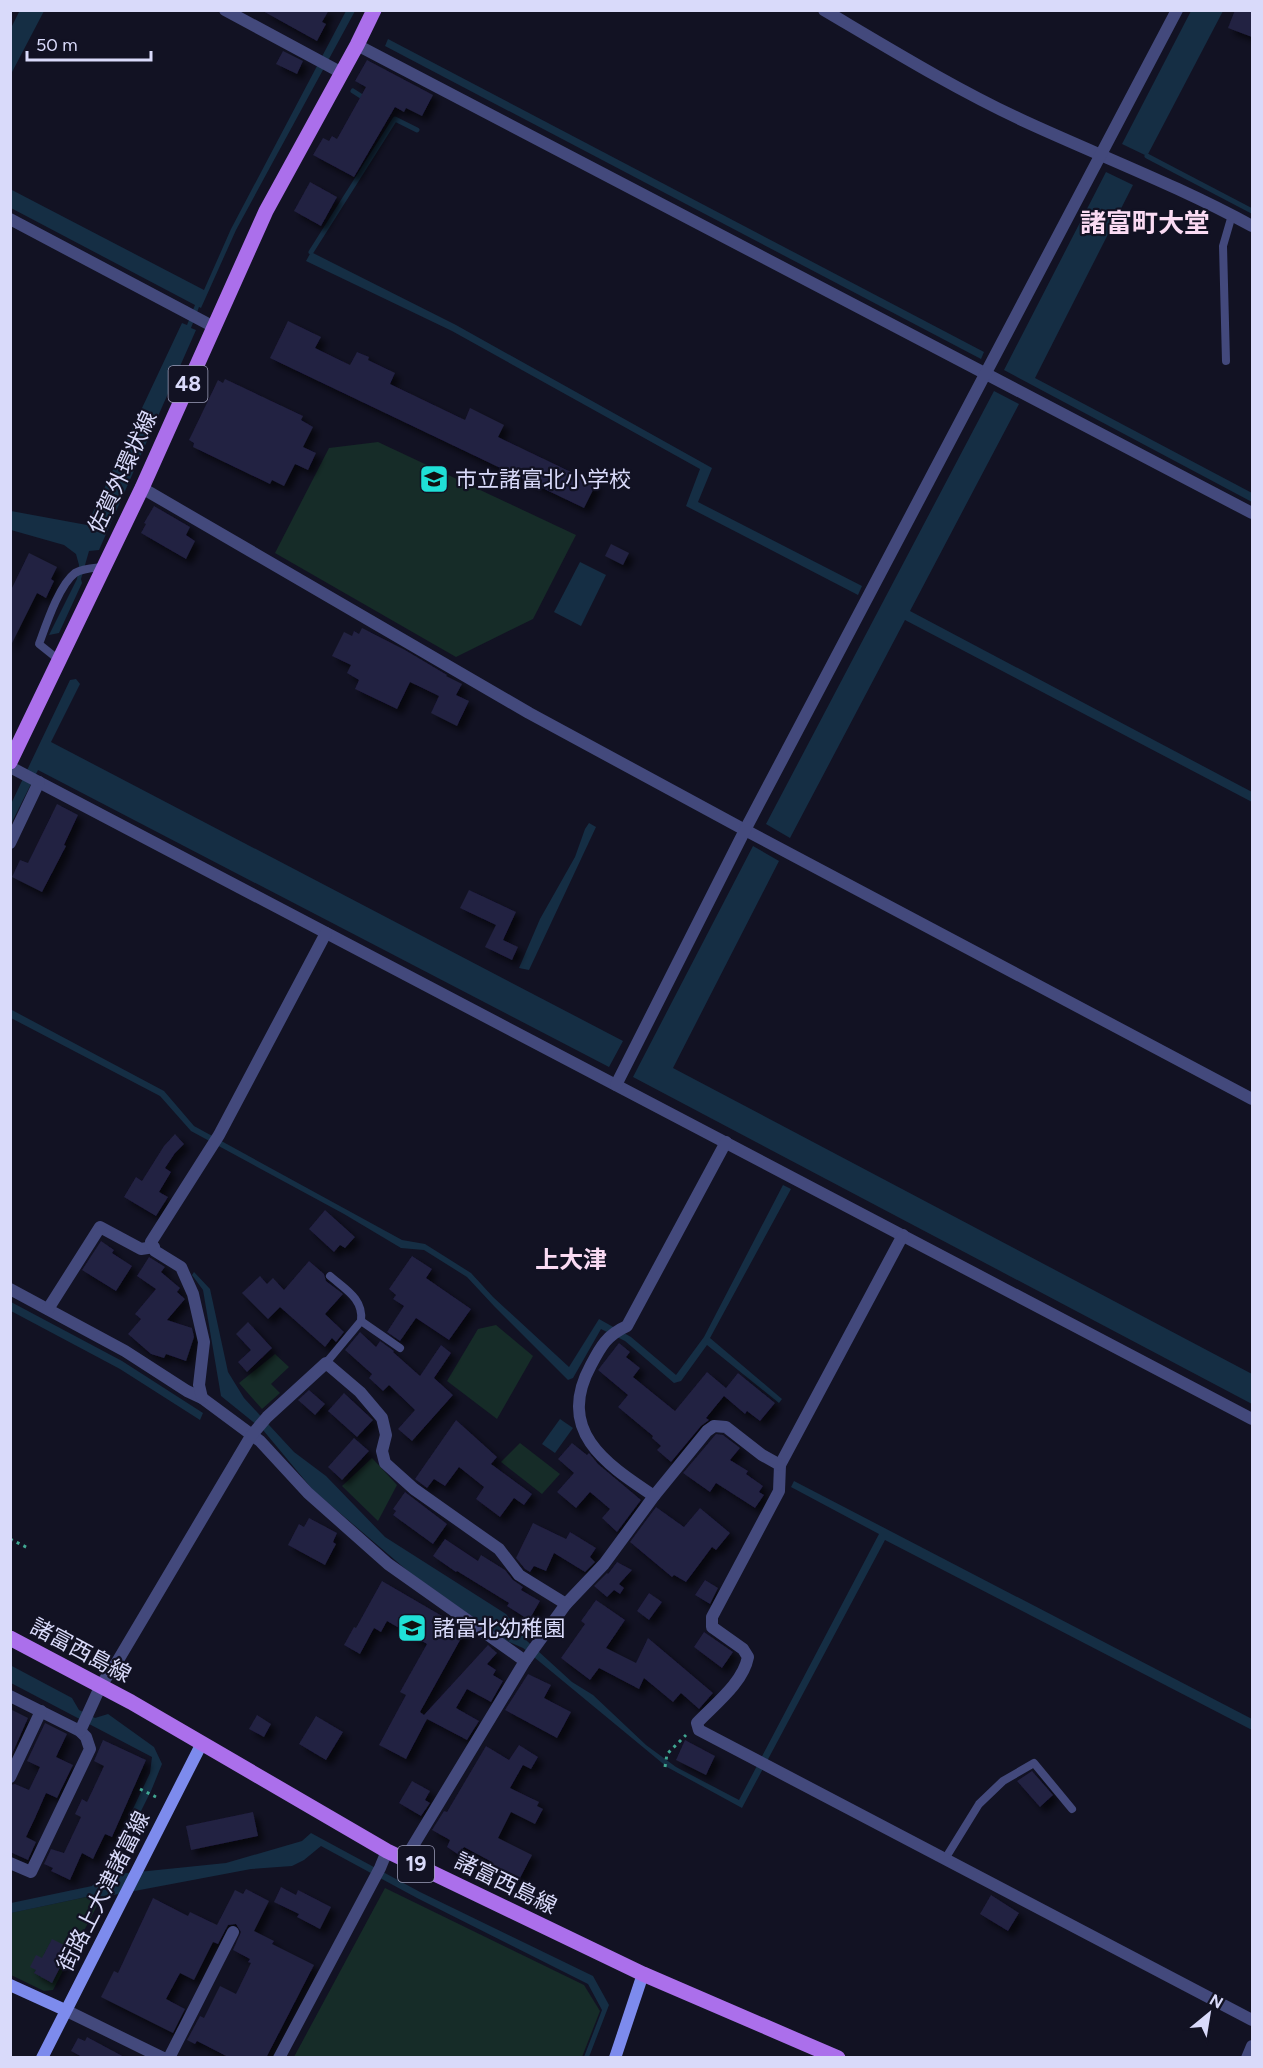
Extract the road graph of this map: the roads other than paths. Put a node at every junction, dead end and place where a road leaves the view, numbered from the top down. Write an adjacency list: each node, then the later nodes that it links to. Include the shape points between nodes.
1 (225, 10): 6 (street)
2 (374, 10): 5 (main road, 佐賀外環状線 / 48)
3 (824, 10): 7 (street, via 954,85)
4 (1177, 10): 7 (street)
5 (357, 45): 6 (main road, 佐賀外環状線 / 48); 13 (street)
6 (336, 70): 11 (main road, 佐賀外環状線 / 48)
7 (1101, 155): 8 (street); 13 (street)
8 (1232, 215): 10 (street); 12 (lane, via 1223,246)
9 (10, 219): 11 (street)
10 (1252, 226)
11 (214, 327): 14 (main road, 佐賀外環状線 / 48)
12 (1226, 361)
13 (987, 373): 15 (street); 21 (street)
14 (142, 488): 16 (main road, 佐賀外環状線 / 48); 21 (street, via 260,552 529,713)
15 (1252, 513)
16 (103, 567): 17 (main road, 佐賀外環状線 / 48); 17 (lane, via 86,568 66,583 39,644)
17 (59, 660): 18 (main road, 佐賀外環状線 / 48)
18 (10, 762)
19 (10, 767): 20 (street)
20 (38, 781): 22 (street); 23 (street)
21 (745, 830): 24 (street); 25 (street)
22 (10, 843)
23 (326, 933): 24 (street); 28 (street, via 219,1135 151,1242)
24 (616, 1085): 26 (street)
25 (1252, 1099)
26 (726, 1142): 27 (street); 39 (street, via 627,1326 608,1336 585,1376 581,1426 592,1447 613,1468)
27 (903, 1235): 36 (street); 38 (street)
28 (154, 1247): 31 (street, via 141,1249 100,1227); 35 (street, via 181,1267 193,1294 204,1342 199,1385)
29 (330, 1276): 32 (lane, via 358,1301)
30 (10, 1289): 31 (street)
31 (48, 1309): 35 (street)
32 (361, 1321): 33 (lane); 34 (lane)
33 (400, 1348)
34 (326, 1363): 37 (street); 40 (street, via 360,1392 382,1418 385,1463 414,1489 499,1549 519,1575)
35 (202, 1398): 37 (street)
36 (1252, 1419)
37 (253, 1432): 42 (street, via 308,1493 388,1564); 43 (street)
38 (780, 1465): 39 (street, via 726,1427 714,1426); 52 (street, via 779,1491 712,1617 712,1627 743,1649 747,1665 697,1723 699,1730)
39 (654, 1497): 40 (street, via 604,1564)
40 (566, 1604): 42 (street)
41 (10, 1638): 43 (main road, 諸富西島線 / 19)
42 (527, 1659): 51 (street)
43 (101, 1685): 46 (street); 47 (main road, 諸富西島線 / 19)
44 (10, 1696): 45 (street)
45 (41, 1711): 46 (street); 48 (street)
46 (80, 1731): 53 (street, via 90,1749 31,1872)
47 (202, 1743): 50 (main road, 諸富西島線 / 19); 57 (street, 街路上大津諸富線)
48 (10, 1778)
49 (1072, 1809): 52 (lane, via 1034,1763 1003,1781 979,1804)
50 (387, 1851): 51 (main road, 諸富西島線 / 19); 64 (street)
51 (405, 1859): 55 (main road, 諸富西島線 / 19)
52 (945, 1859): 58 (street)
53 (10, 1863)
54 (234, 1932): 63 (street)
55 (643, 1974): 60 (street); 65 (main road, 諸富西島線 / 19)
56 (10, 1985): 57 (street)
57 (65, 2010): 61 (street, 街路上大津諸富線); 62 (street)
58 (1252, 2020)
59 (1252, 2046): 66 (street)
60 (616, 2057)
61 (42, 2058)
62 (164, 2058)
63 (169, 2058)
64 (279, 2058)
65 (838, 2058)
66 (1247, 2058)

